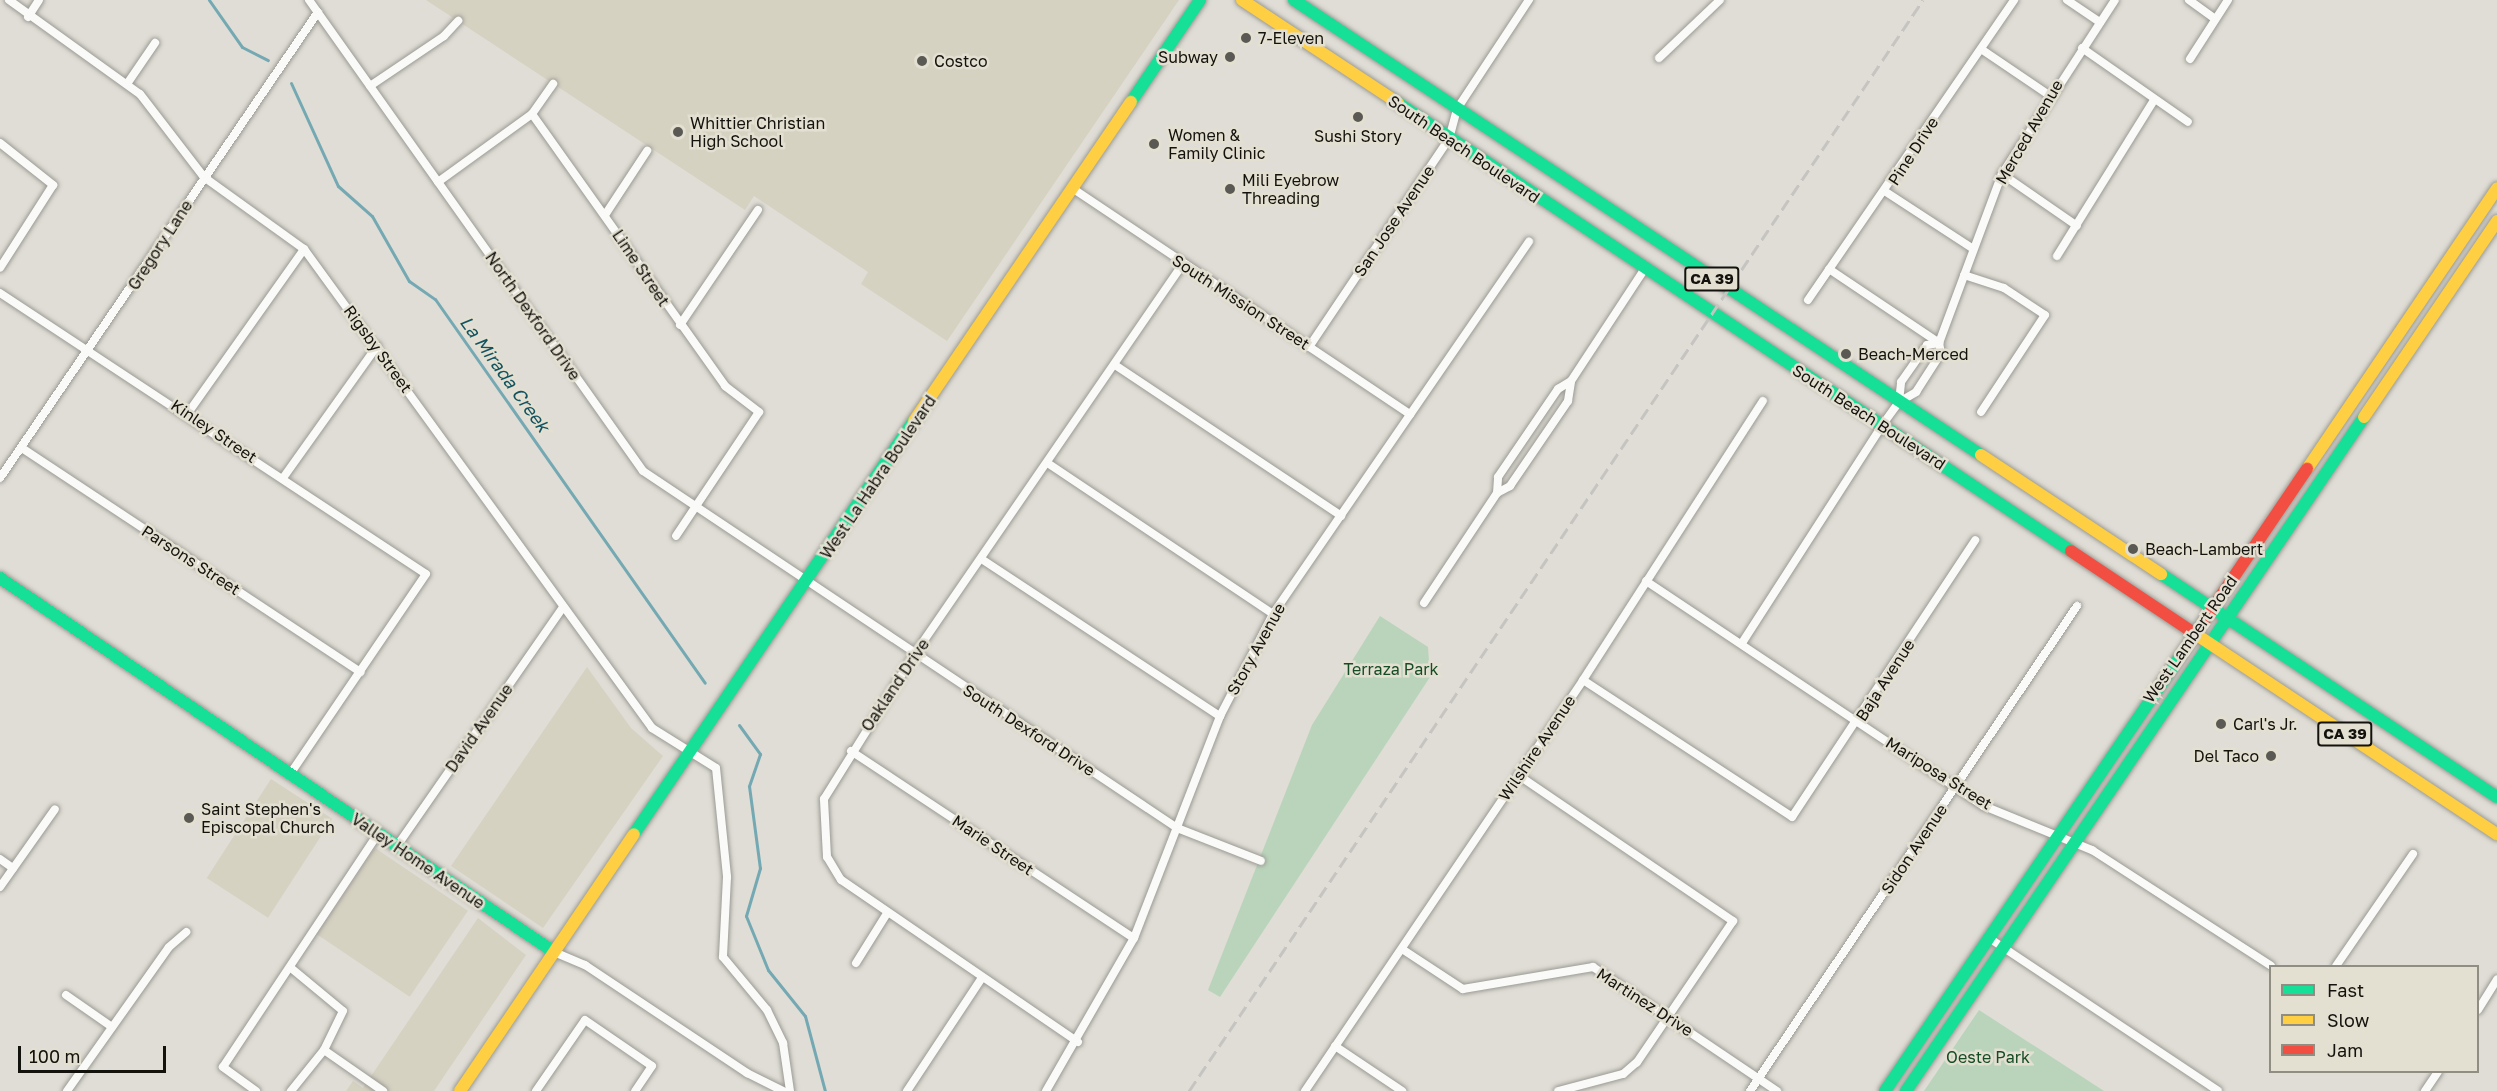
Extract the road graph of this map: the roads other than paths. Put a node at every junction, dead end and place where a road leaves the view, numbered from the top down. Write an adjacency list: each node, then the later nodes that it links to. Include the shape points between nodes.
1 (9, 0): 15 (street, Rigsby Street)
2 (39, 0): 15 (street)
3 (309, 0): 14 (street, North Dexford Drive)
4 (1200, 0): 38 (main road, West La Habra Boulevard)
5 (1242, 0): 32 (main road, South Beach Boulevard / CA 39)
6 (1294, 0): 29 (main road, South Beach Boulevard / CA 39)
7 (1529, 0): 29 (street, San Jose Avenue)
8 (1720, 0): 22 (street)
9 (2014, 0): 21 (street, Pine Drive)
10 (2067, 0): 18 (street)
11 (2115, 0): 18 (street, Merced Avenue)
12 (2189, 0): 16 (street)
13 (2228, 0): 16 (street)
14 (318, 12): 26 (street, North Dexford Drive); 36 (street, Gregory Lane)
15 (28, 17): 24 (street, Rigsby Street)
16 (2215, 19): 23 (street)
17 (458, 21): 26 (street)
18 (2100, 22): 20 (street, Merced Avenue)
19 (155, 43): 24 (street)
20 (2082, 48): 27 (street, Merced Avenue); 28 (street)
21 (1981, 49): 27 (street); 40 (street, Pine Drive)
22 (1659, 58)
23 (2190, 59)
24 (127, 84): 36 (street, Rigsby Street, via 140,94)
25 (553, 84): 30 (street)
26 (370, 86): 37 (street, North Dexford Drive)
27 (2049, 94): 35 (street, Merced Avenue)
28 (2154, 100): 31 (street); 44 (street, via 2101,178 2095,199)
29 (1457, 110): 32 (street, San Jose Avenue); 64 (main road, South Beach Boulevard / CA 39)
30 (532, 114): 37 (street); 42 (street, Lime Street)
31 (2188, 122)
32 (1449, 139): 52 (main road, South Beach Boulevard / CA 39); 59 (street, San Jose Avenue)
33 (0, 143): 50 (street, via 53,185)
34 (647, 152): 42 (street)
35 (2002, 174): 44 (street); 46 (street, Merced Avenue)
36 (204, 177): 47 (street, Rigsby Street); 60 (street, Gregory Lane)
37 (438, 182): 74 (street, North Dexford Drive, via 643,471)
38 (1072, 188): 49 (street, South Mission Street); 81 (main road, West La Habra Boulevard)
39 (2497, 188): 85 (main road, West Lambert Road)
40 (1886, 192): 46 (street); 51 (street, Pine Drive)
41 (758, 210): 56 (street)
42 (605, 215): 56 (street, Lime Street)
43 (2497, 221): 87 (main road, West Lambert Road)
44 (2077, 226): 48 (street)
45 (1529, 241): 67 (street, Story Avenue)
46 (1972, 248): 53 (street, Merced Avenue)
47 (304, 249): 58 (street, Rigsby Street); 66 (street)
48 (2056, 256)
49 (1182, 265): 59 (street, South Mission Street); 61 (street, Oakland Drive)
50 (0, 268)
51 (1829, 269): 55 (street, Pine Drive); 57 (street)
52 (1644, 270): 62 (street); 68 (main road, South Beach Boulevard / CA 39)
53 (1964, 275): 57 (street, Merced Avenue); 65 (street, via 2004,288 2045,315)
54 (0, 293): 60 (street, Kinley Street)
55 (1808, 300)
56 (680, 325): 74 (street, Lime Street, via 725,386 759,412)
57 (1939, 343): 64 (street, Merced Avenue, via 1941,353 1916,392); 64 (street, Merced Avenue, via 1927,345 1901,382)
58 (377, 346): 72 (street); 84 (street, Rigsby Street)
59 (1309, 347): 67 (street, South Mission Street)
60 (91, 351): 66 (street, Kinley Street); 69 (street, Gregory Lane)
61 (1115, 365): 70 (street, Oakland Drive); 75 (street)
62 (1571, 381): 73 (street, via 1568,401 1510,486); 73 (street, via 1558,389 1498,477)
63 (1763, 401): 80 (street, Wilshire Avenue)
64 (1899, 402): 68 (street, Merced Avenue); 85 (main road, South Beach Boulevard / CA 39)
65 (1981, 412)
66 (188, 413): 72 (street, Kinley Street)
67 (1410, 414): 75 (street, Story Avenue)
68 (1883, 424): 88 (main road, South Beach Boulevard / CA 39); 89 (street, Merced Avenue)
69 (22, 448): 71 (street, Gregory Lane); 92 (street, Parsons Street)
70 (1049, 464): 78 (street, Oakland Drive); 86 (street)
71 (0, 478)
72 (283, 478): 92 (street, Kinley Street, via 426,574)
73 (1497, 494): 82 (street)
74 (695, 508): 76 (street); 81 (street, North Dexford Drive)
75 (1341, 516): 86 (street, Story Avenue)
76 (676, 536)
77 (1975, 540): 95 (street, Baja Avenue)
78 (983, 560): 91 (street, Oakland Drive); 94 (street)
79 (0, 578): 98 (main road, Valley Home Avenue)
80 (1646, 581): 89 (street, Mariposa Street); 93 (street, Wilshire Avenue)
81 (805, 583): 91 (street, South Dexford Drive); 97 (main road, West La Habra Boulevard)
82 (1424, 603)
83 (2077, 606): 100 (street, Sidon Avenue)
84 (562, 609): 97 (street, Rigsby Street, via 652,728); 108 (street, David Avenue)
85 (2210, 611): 87 (main road, South Beach Boulevard / CA 39); 88 (main road, West Lambert Road)
86 (1273, 615): 94 (street, Story Avenue)
87 (2226, 622): 90 (main road, West Lambert Road); 101 (main road, South Beach Boulevard / CA 39)
88 (2193, 634): 90 (main road, South Beach Boulevard / CA 39); 106 (main road, West Lambert Road)
89 (1742, 643): 95 (street, Mariposa Street)
90 (2210, 645): 105 (main road, South Beach Boulevard / CA 39); 107 (main road, West Lambert Road)
91 (914, 655): 96 (street, Oakland Drive); 103 (street, South Dexford Drive)
92 (361, 672): 98 (street)
93 (1583, 680): 95 (street, Baja Avenue, via 1792,817); 99 (street, Wilshire Avenue)
94 (1220, 716): 103 (street, Story Avenue)
95 (1858, 723): 100 (street, Mariposa Street)
96 (851, 751): 114 (street, Oakland Drive, via 824,799 827,857 841,880); 116 (street, Marie Street)
97 (689, 755): 120 (main road, West La Habra Boulevard); 144 (street, via 714,765 718,777 726,877 723,957 775,1026)
98 (290, 774): 104 (main road, Valley Home Avenue)
99 (1518, 775): 119 (street, Wilshire Avenue); 129 (street, via 1733,921)
100 (1955, 788): 106 (street, Mariposa Street); 135 (street, Sidon Avenue)
101 (2497, 797)
102 (55, 809): 112 (street)
103 (1177, 828): 111 (street, South Dexford Drive); 116 (street, Story Avenue)
104 (378, 834): 108 (main road, Valley Home Avenue); 124 (street)
105 (2497, 834)
106 (2058, 837): 107 (street, Mariposa Street); 117 (main road, West Lambert Road)
107 (2075, 843): 118 (main road, West Lambert Road); 122 (street, Mariposa Street)
108 (397, 846): 120 (main road, Valley Home Avenue)
109 (2413, 854): 123 (street)
110 (0, 859): 112 (street)
111 (1261, 861)
112 (13, 868): 113 (street)
113 (0, 887)
114 (886, 915): 121 (street); 125 (street, Oakland Drive)
115 (186, 932): 130 (street, via 169,946)
116 (1134, 938): 131 (street, Story Avenue)
117 (1989, 938): 118 (street); 152 (main road, West Lambert Road)
118 (2004, 948): 153 (main road, West Lambert Road); 154 (street)
119 (1402, 949): 129 (street, Martinez Drive, via 1463,989 1593,967); 132 (street, Wilshire Avenue)
120 (554, 952): 136 (main road, West La Habra Boulevard); 143 (street, Valley Home Avenue, via 585,965 747,1073)
121 (856, 963)
122 (2269, 965)
123 (2337, 965)
124 (291, 968): 133 (street, via 343,1011); 138 (street, via 223,1067)
125 (981, 979): 131 (street, Oakland Drive); 145 (street)
126 (2497, 980): 128 (street)
127 (66, 995): 130 (street)
128 (2479, 1008)
129 (1667, 1017): 135 (street, Martinez Drive); 149 (street, via 1623,1074)
130 (112, 1027): 137 (street)
131 (1078, 1042): 146 (street, Story Avenue)
132 (1335, 1046): 147 (street, Wilshire Avenue); 148 (street)
133 (324, 1050): 139 (street); 140 (street)
134 (2436, 1074): 155 (street)
135 (1758, 1078): 150 (street, Sidon Avenue); 151 (street, Martinez Drive)
136 (466, 1089)
137 (67, 1091)
138 (256, 1091)
139 (291, 1091)
140 (383, 1091)
141 (536, 1091): 142 (street, via 585,1020 652,1066)
142 (635, 1091)
143 (783, 1091)
144 (790, 1091)
145 (907, 1091)
146 (1046, 1091)
147 (1305, 1091)
148 (1402, 1091)
149 (1558, 1091)
150 (1750, 1091)
151 (1777, 1091)
152 (1885, 1091)
153 (1906, 1091)
154 (2218, 1091)
155 (2425, 1091)

